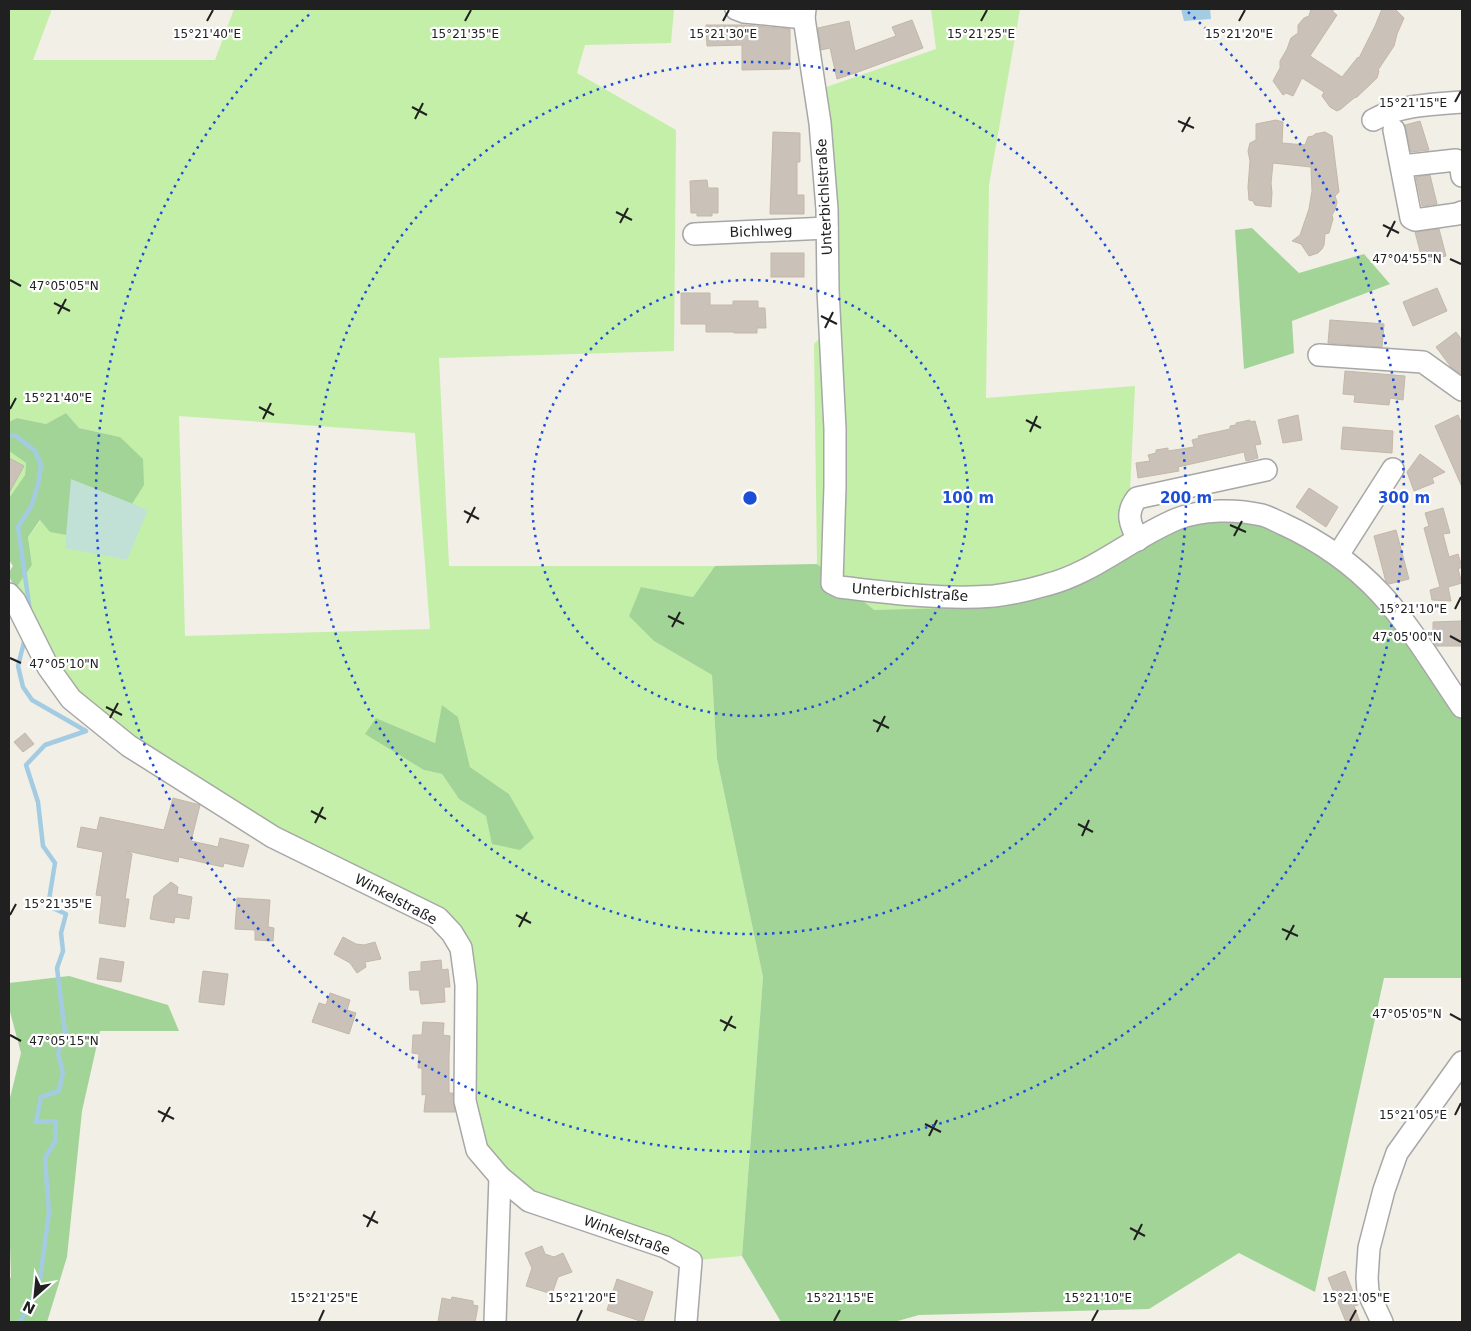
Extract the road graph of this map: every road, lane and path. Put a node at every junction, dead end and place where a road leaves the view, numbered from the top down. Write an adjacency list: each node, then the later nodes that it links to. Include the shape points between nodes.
1 (736, 9): 2 (street, Unterbichlstraße)
2 (804, 14): 9 (street, Unterbichlstraße, via 821,131)
3 (1462, 102): 4 (street, via 1400,109)
4 (1373, 120)
5 (1394, 130): 6 (street)
6 (1402, 166): 7 (street, via 1456,160 1460,163); 8 (street, via 1411,218)
7 (1462, 176)
8 (1462, 212)
9 (827, 228): 10 (street, Bichlweg); 15 (street, Unterbichlstraße, via 835,446 832,583 840,587 906,594 995,596 1072,577)
10 (694, 234)
11 (1319, 356): 12 (street, via 1423,362)
12 (1462, 390)
13 (1393, 469): 16 (street)
14 (1266, 470): 15 (street, via 1137,498 1130,506 1129,514)
15 (1138, 540): 16 (street, Unterbichlstraße, via 1177,519 1198,514 1243,512 1288,526)
16 (1338, 555): 18 (street, Unterbichlstraße, via 1362,575 1400,618)
17 (12, 598): 20 (street, Winkelstraße, via 48,667 71,699 129,746 273,837 438,918 452,934 460,948 466,985 465,1101 477,1150)
18 (1462, 707)
19 (1462, 1062): 23 (street, via 1397,1153 1384,1190 1369,1248 1367,1278 1368,1292)
20 (500, 1177): 21 (street); 22 (street, Winkelstraße, via 529,1201 665,1247 691,1261)
21 (495, 1322)
22 (686, 1322)
23 (1382, 1322)

